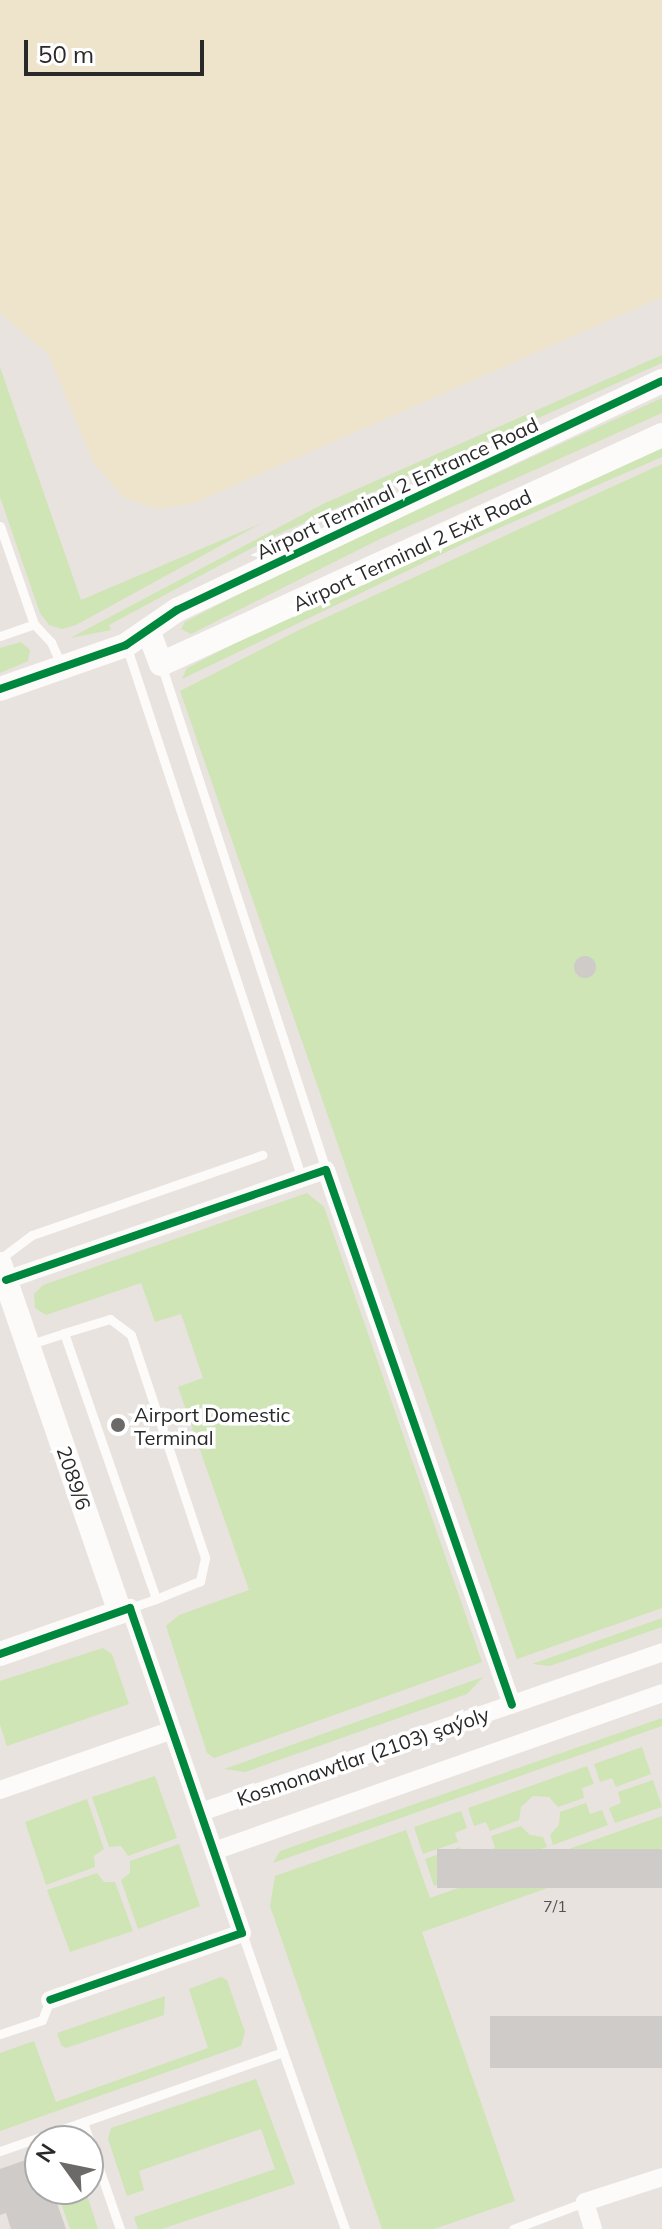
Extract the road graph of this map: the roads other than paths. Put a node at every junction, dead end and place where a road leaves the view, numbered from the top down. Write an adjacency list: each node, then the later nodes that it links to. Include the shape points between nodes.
1 (662, 381): 5 (street, Airport Terminal 2 Entrance Road, via 177,610)
2 (662, 435): 8 (street, Airport Terminal 2 Exit Road)
3 (0, 526): 4 (lane)
4 (34, 624): 6 (lane); 9 (lane, via 51,642)
5 (148, 630): 7 (street, Airport Terminal 2 Entrance Road); 8 (street)
6 (0, 636)
7 (126, 645): 9 (street, Airport Terminal 2 Entrance Road); 13 (lane)
8 (161, 664): 12 (lane)
9 (62, 667): 10 (street, Airport Terminal 2 Entrance Road)
10 (0, 689)
11 (262, 1155): 14 (lane, via 32,1235)
12 (326, 1170): 13 (street); 22 (street)
13 (302, 1179): 14 (street)
14 (2, 1268): 16 (street, 2089/6)
15 (64, 1333): 16 (lane); 17 (lane); 17 (lane, via 110,1319 131,1335 205,1558 200,1581)
16 (28, 1345): 18 (street, 2089/6)
17 (156, 1599): 18 (lane)
18 (125, 1610): 20 (street); 23 (street)
19 (662, 1652): 22 (street, Kosmonawtlar (2103) şaýoly)
20 (0, 1654)
21 (662, 1693): 26 (street, Kosmonawtlar (2103) şaýoly)
22 (512, 1705): 25 (street, Kosmonawtlar (2103) şaýoly)
23 (172, 1730): 24 (street); 25 (street)
24 (0, 1790)
25 (201, 1812): 26 (street)
26 (214, 1851): 27 (street)
27 (242, 1933): 28 (street); 30 (lane)
28 (50, 2000): 29 (lane, via 42,2020)
29 (0, 2034)
30 (283, 2052): 31 (lane); 36 (lane)
31 (83, 2122): 32 (lane); 35 (lane)
32 (0, 2151)
33 (662, 2177): 34 (street)
34 (585, 2202): 37 (lane); 38 (street)
35 (120, 2229)
36 (345, 2229)
37 (513, 2229)
38 (593, 2229)

